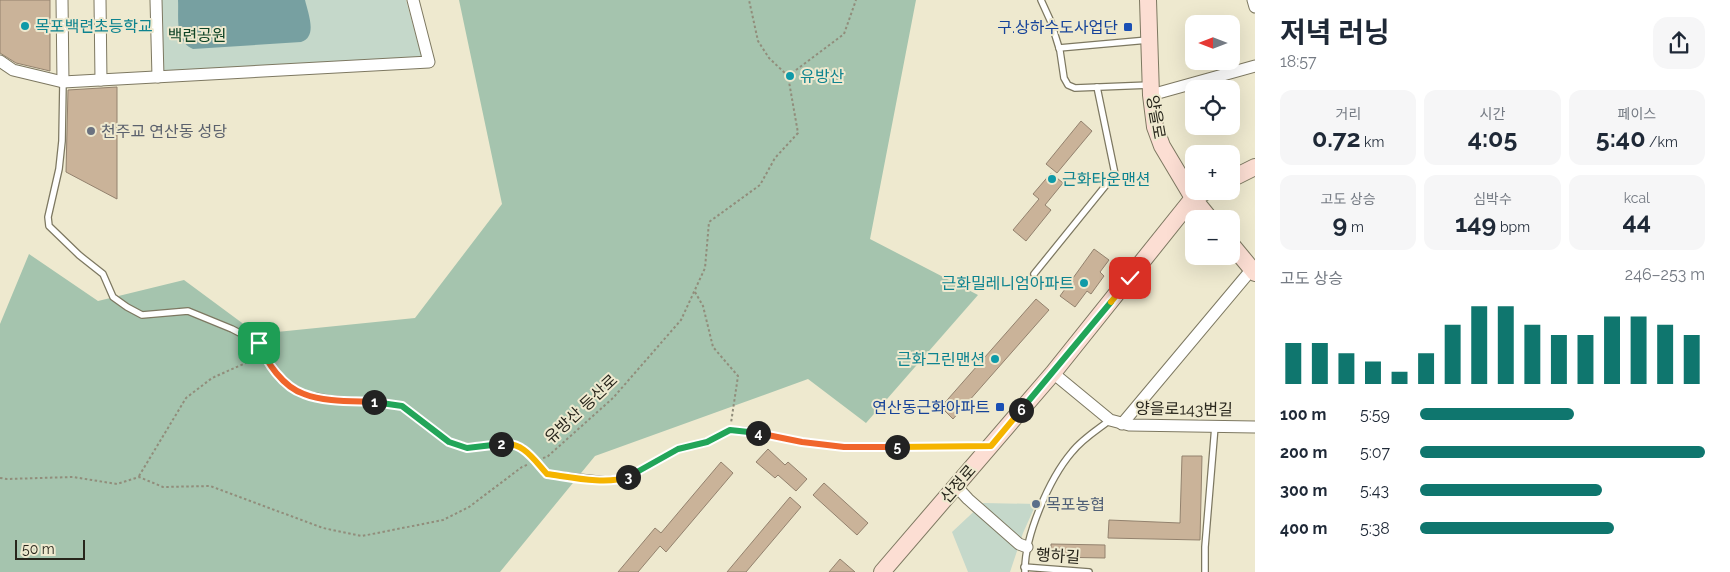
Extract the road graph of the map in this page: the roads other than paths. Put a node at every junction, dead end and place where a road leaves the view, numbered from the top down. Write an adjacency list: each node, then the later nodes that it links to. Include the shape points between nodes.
1 (62, 0): 15 (street)
2 (100, 0): 14 (street)
3 (156, 0): 13 (street)
4 (412, 0): 13 (street, via 429,62)
5 (1041, 0): 10 (lane)
6 (1148, 0): 9 (street, 양을로)
7 (1253, 0): 8 (street)
8 (1255, 8)
9 (1148, 40): 10 (lane); 17 (street, 양을로)
10 (1059, 48): 16 (lane, via 1068,85 1075,88)
11 (0, 61): 15 (street, via 13,70)
12 (1255, 66): 17 (street)
13 (158, 77): 14 (street)
14 (101, 80): 15 (street)
15 (63, 82): 30 (lane, via 62,141 48,217 50,226 103,274 113,297 127,307 142,315 188,311 232,329 259,343 284,382 303,394 402,406 449,442 467,448 509,443 524,448 547,474 605,480 622,479 678,449 707,442 730,430 844,447)
16 (1097, 87): 17 (lane); 24 (lane, via 1115,174)
17 (1151, 90): 20 (street, 양을로, via 1162,146)
18 (1255, 167): 19 (street)
19 (1240, 174)
20 (1185, 176)
21 (1196, 200): 25 (street, 산정로)
22 (1240, 255): 23 (street)
23 (1253, 271): 27 (street)
24 (1034, 274)
25 (1053, 373): 26 (street); 30 (street, 산정로)
26 (1110, 420): 27 (street, 양을로143번길); 32 (lane, via 1083,440 1063,463 1038,514)
27 (1122, 424): 28 (street, 양을로143번길)
28 (1215, 426): 29 (street, 양을로143번길); 36 (lane)
29 (1255, 427)
30 (991, 446): 31 (street, 산정로)
31 (956, 486): 32 (street); 34 (street, 산정로)
32 (1027, 547): 33 (lane)
33 (1024, 570): 35 (lane, 행하길)
34 (882, 572)
35 (1090, 572)
36 (1205, 572)

